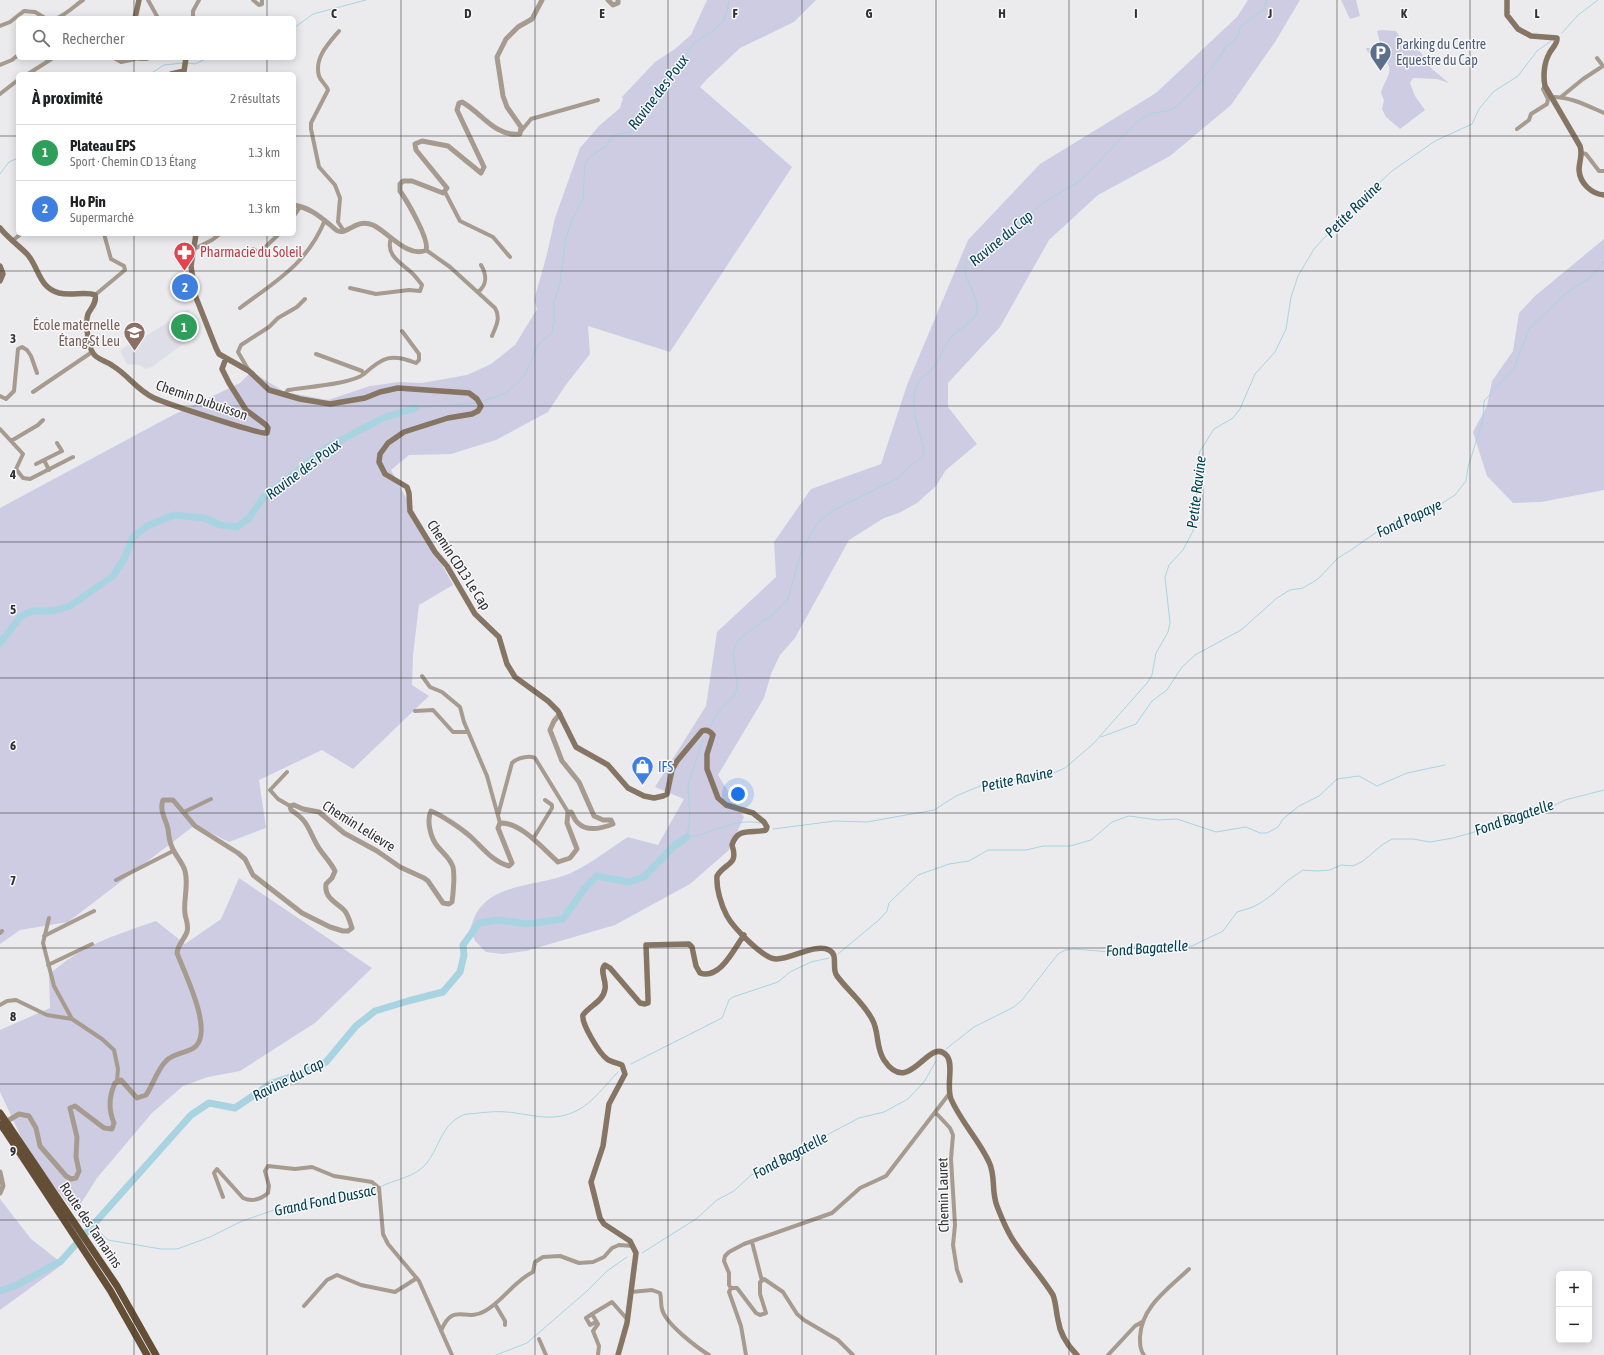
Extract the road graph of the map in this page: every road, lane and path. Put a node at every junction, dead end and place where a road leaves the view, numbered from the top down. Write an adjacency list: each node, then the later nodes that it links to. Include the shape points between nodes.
1 (83, 0): 13 (street, via 68,10)
2 (139, 0): 14 (main road)
3 (148, 0): 15 (street)
4 (199, 0): 16 (street)
5 (253, 0): 6 (street, via 259,5 262,4)
6 (262, 0)
7 (542, 0): 37 (street, via 532,19 510,35 496,57 503,96)
8 (608, 0): 9 (street, via 612,5 618,3)
9 (618, 0)
10 (1507, 0): 30 (main road, via 1507,15 1518,29 1530,36 1557,38 1547,58)
11 (18, 16): 12 (street, via 24,11 35,12)
12 (40, 16)
13 (66, 16)
14 (135, 16)
15 (157, 16)
16 (193, 16)
17 (16, 17): 18 (street)
18 (0, 26)
19 (339, 31): 47 (street, via 320,58 319,75 328,90 311,123 311,129 319,167 335,184 340,198 338,222)
20 (16, 57): 26 (street)
21 (1597, 58): 33 (street, via 1603,66)
22 (50, 60): 27 (street)
23 (116, 60): 24 (street)
24 (130, 60)
25 (186, 60): 28 (main road)
26 (0, 65)
27 (31, 72)
28 (182, 72)
29 (16, 82): 31 (street)
30 (1545, 86): 32 (main road); 36 (street, via 1543,89 1548,99 1547,104 1531,114 1529,120)
31 (0, 94)
32 (1551, 97): 33 (street); 38 (main road)
33 (1561, 97): 35 (street)
34 (598, 100): 37 (street, via 531,119)
35 (1604, 113)
36 (1518, 129)
37 (522, 130): 40 (street, via 520,134 515,135 498,129 466,105 459,103 458,110 484,170 479,172 448,146 420,141 415,145 416,150 447,186)
38 (1582, 153): 39 (street, via 1586,154 1600,171); 41 (main road, via 1579,170 1582,178 1593,192)
39 (1604, 171)
40 (445, 192): 57 (street, via 412,181 403,181 400,184 400,191 427,243); 58 (street, via 460,221 493,237)
41 (1604, 195)
42 (296, 206): 43 (street)
43 (300, 207): 44 (street); 45 (street, via 312,210)
44 (296, 213)
45 (325, 220): 47 (street, via 338,231); 66 (street, via 319,234 299,263)
46 (0, 228): 54 (main road)
47 (344, 232): 53 (street, via 357,224 367,223)
48 (18, 236): 54 (street)
49 (105, 236): 64 (street, via 111,259 124,266 125,270)
50 (196, 236): 55 (main road)
51 (217, 236): 55 (street)
52 (277, 236): 56 (street, via 260,252 257,253)
53 (391, 238): 57 (street, via 410,250); 62 (street, via 391,253 422,285 420,292 409,290 376,294)
54 (11, 241): 64 (main road, via 26,254 42,282 52,290 75,295)
55 (194, 249): 71 (main road, via 191,266 195,295 216,348 219,354)
56 (253, 249)
57 (426, 250): 63 (street)
58 (510, 257)
59 (481, 265): 63 (street, via 485,282)
60 (0, 266): 61 (main road, via 3,274)
61 (0, 281)
62 (350, 288)
63 (478, 292): 68 (street, via 497,311 498,322)
64 (95, 295): 69 (main road, via 95,302 87,320)
65 (305, 299): 72 (street, via 241,345 238,352)
66 (240, 308)
67 (402, 331): 74 (street, via 419,354 419,360 416,363 404,358 389,357 379,361)
68 (492, 336)
69 (92, 352): 71 (main road, Chemin Dubuisson, via 96,357 116,367 137,387 154,398 261,434 267,433 266,425 246,410 225,376 222,369); 75 (street)
70 (316, 354): 74 (street)
71 (226, 358): 72 (main road)
72 (249, 372): 76 (main road, via 269,390)
73 (37, 373): 77 (street, via 27,350 22,347 18,349 14,391 6,399)
74 (364, 374): 76 (street, via 360,378 288,390)
75 (33, 392)
76 (284, 395): 88 (main road, Chemin CD13 Le Cap, via 330,404 365,398 398,388 469,394 479,401 480,409 475,412 398,435 383,448 379,462 385,474 407,487 410,511 475,614 499,637 510,671 525,686 548,701)
77 (0, 396)
78 (43, 420): 80 (street)
79 (0, 429): 80 (street)
80 (11, 441): 85 (street, via 22,454 16,469 23,478 30,479)
81 (57, 443): 83 (street, via 62,451)
82 (73, 457): 85 (street)
83 (44, 460): 84 (street); 85 (street)
84 (36, 464)
85 (49, 470)
86 (422, 676): 89 (street, via 430,687 442,692 460,707)
87 (416, 711): 89 (street, via 434,710 453,732)
88 (560, 714): 95 (street, via 550,730 562,761 579,782 594,816 611,820 613,824 593,829 585,827 578,824 571,812); 103 (main road, Chemin CD13 Le Cap, via 576,747 608,765 628,788 654,798 667,794 672,770 684,751 702,731 710,732 713,736 707,754 707,769 718,798 726,805 753,813 767,827 766,830 750,830 738,835 732,845 735,854 733,860 717,876 716,882 727,915)
89 (468, 732): 96 (street, via 487,776)
90 (288, 772): 93 (street, via 270,790 278,799)
91 (211, 799): 94 (street)
92 (546, 800): 98 (street, via 552,808)
93 (290, 806): 94 (street, Chemin Lelievre, via 291,810 304,819 317,845 335,871 326,884 326,891 330,900 344,910 352,928 348,931 330,927 302,913 253,875 245,859 238,853 195,826); 97 (street, Chemin Lelievre, via 324,815 344,833 428,881 445,904 452,902 453,869 446,854 434,840 428,820 431,812 465,832 484,850 509,866 512,862 498,828)
94 (184, 812): 99 (street, Chemin Lelievre, via 173,800 163,800 162,812)
95 (568, 812): 96 (street, via 535,758 529,757 512,763); 98 (street, via 567,823 577,849 570,858 558,862)
96 (498, 815): 97 (street)
97 (500, 823): 98 (street, via 510,824)
98 (533, 839)
99 (174, 851): 100 (street); 109 (street, Chemin Lelievre, via 185,870 187,881 185,913 188,925 177,953 197,1005 200,1038 196,1046 165,1062 146,1096 137,1098 125,1083)
100 (116, 880)
101 (94, 910): 104 (street)
102 (49, 918): 104 (street)
103 (744, 935): 110 (main road, Chemin CD13 Le Cap, via 767,957 773,959 817,949 826,948 832,951 835,955 835,973 873,1020 880,1051 886,1063 898,1072 908,1073 930,1054 936,1051 944,1052 950,1062); 117 (main road, via 719,968 707,976 700,973 696,966 692,946 646,945 646,1004 640,1003 610,968 604,965 602,970 606,986 603,996 583,1015 583,1023 602,1054 622,1065 625,1074 609,1104 603,1146 592,1175 592,1189 604,1224 625,1236)
104 (43, 937): 106 (street)
105 (92, 944): 106 (street)
106 (48, 964): 108 (street, via 54,986)
107 (0, 1005): 108 (street, via 16,1000 47,1015)
108 (72, 1019): 109 (street, via 114,1050 118,1068)
109 (117, 1081): 112 (street, via 109,1106 114,1123 112,1129 104,1128 75,1106 70,1108 78,1143 76,1161 79,1171 76,1178 70,1179 66,1176 40,1146 36,1128 29,1116 19,1114)
110 (949, 1094): 111 (street); 143 (main road, via 990,1163 993,1197 1007,1230 1053,1295 1063,1337)
111 (936, 1113): 116 (street, via 886,1176 860,1188 832,1213); 122 (street, Chemin Lauret, via 953,1135 951,1159 954,1245)
112 (3, 1123): 118 (highway, Route des Tamarins)
113 (0, 1172): 114 (street, via 3,1186)
114 (0, 1193)
115 (223, 1197): 120 (street, via 214,1173 217,1169 243,1198 248,1200 256,1200 268,1193 266,1169 270,1166 295,1169 312,1167 334,1176 372,1182 380,1188 382,1234)
116 (752, 1242): 121 (street); 123 (street, via 734,1248 725,1256)
117 (634, 1246): 124 (main road, via 636,1253); 125 (street, via 619,1245 593,1262 579,1263 560,1256 539,1258 535,1262 533,1272 525,1276)
118 (97, 1264): 134 (highway, Route des Tamarins); 135 (highway, Route des Tamarins, via 125,1299)
119 (1189, 1269): 130 (street, via 1147,1311)
120 (417, 1278): 126 (street, via 395,1292 361,1285 337,1275 326,1280); 132 (street)
121 (762, 1281): 123 (street, via 760,1294 766,1313 760,1315 737,1288); 142 (street, via 764,1279 778,1288 804,1320 838,1340)
122 (961, 1281)
123 (731, 1288): 141 (street, via 730,1296 741,1326)
124 (631, 1292): 128 (main road); 140 (street, via 652,1290 660,1293 665,1317 689,1341)
125 (495, 1304): 131 (street); 132 (street, via 484,1312 451,1315)
126 (304, 1306)
127 (592, 1314): 128 (street, via 612,1302); 129 (street); 129 (street, via 586,1318 590,1325)
128 (627, 1319): 139 (main road)
129 (596, 1322): 138 (street, via 598,1324 593,1331 599,1346)
130 (1142, 1322): 144 (street, via 1135,1326); 145 (street, via 1140,1345)
131 (505, 1325)
132 (441, 1331): 136 (street)
133 (539, 1339): 137 (street)
134 (147, 1355)
135 (156, 1355)
136 (452, 1355)
137 (546, 1355)
138 (598, 1355)
139 (618, 1355)
140 (709, 1355)
141 (746, 1355)
142 (853, 1355)
143 (1077, 1355)
144 (1108, 1355)
145 (1144, 1355)

